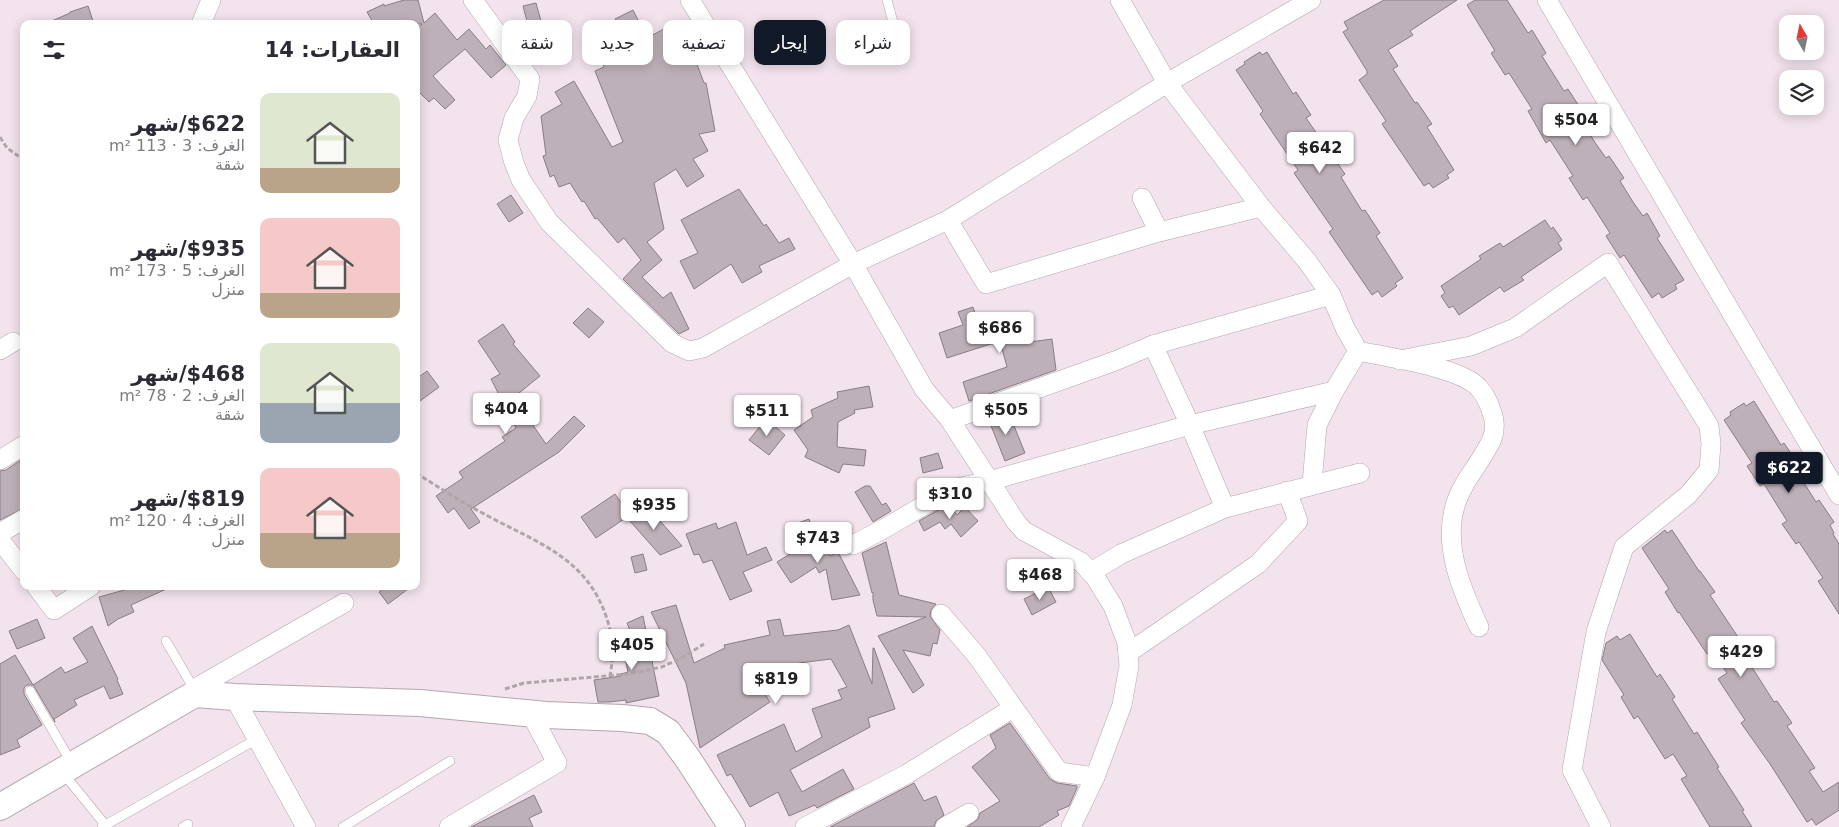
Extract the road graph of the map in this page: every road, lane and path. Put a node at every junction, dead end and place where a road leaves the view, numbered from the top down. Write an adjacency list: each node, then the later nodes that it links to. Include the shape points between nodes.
1 (211, 0): 8 (street)
2 (473, 0): 17 (street, via 530,79 527,96 514,118 508,140 514,163 529,194 549,222 672,343 689,351 703,348)
3 (690, 0): 17 (street)
4 (887, 0): 9 (lane)
5 (1120, 0): 10 (street)
6 (1311, 0): 10 (street)
7 (1547, 0): 32 (street)
8 (203, 20)
9 (892, 20)
10 (1167, 82): 14 (street); 15 (street)
11 (0, 137): 12 (path, via 7,148)
12 (20, 157)
13 (1142, 198): 16 (street)
14 (1261, 207): 16 (street); 18 (street)
15 (948, 220): 16 (street, via 986,284); 17 (street)
16 (1159, 232)
17 (853, 264): 23 (street, via 924,389)
18 (1331, 295): 19 (street); 20 (street)
19 (1153, 345): 23 (street); 24 (street)
20 (1358, 351): 21 (street); 22 (street)
21 (1400, 360): 44 (street, via 1463,376 1477,386 1496,422 1492,438 1455,507 1452,536 1456,569); 69 (street, via 1471,346 1515,328 1608,263 1709,426 1709,470 1688,495 1624,547 1596,632 1572,770)
22 (1334, 391): 24 (street); 30 (street, via 1317,425)
23 (950, 420): 29 (street)
24 (1190, 425): 29 (street); 33 (street)
25 (20, 448): 26 (street)
26 (0, 460)
27 (1360, 473): 30 (street)
28 (420, 475): 48 (path, via 546,546 586,578 600,599 608,623 614,657)
29 (990, 480): 37 (street, via 938,496); 39 (street, via 1024,531 1081,562)
30 (1312, 484): 31 (street)
31 (1287, 491): 33 (street); 47 (street, via 1298,521 1258,564)
32 (1839, 495)
33 (1225, 508): 39 (street, via 1121,554)
34 (20, 521): 35 (street)
35 (0, 533)
36 (0, 540): 38 (street)
37 (853, 545)
38 (20, 563)
39 (1091, 572): 47 (street, via 1113,606)
40 (39, 590): 41 (street, via 54,610)
41 (85, 590)
42 (344, 603): 51 (street)
43 (940, 614): 53 (street, via 977,656)
44 (1479, 627)
45 (166, 641): 51 (lane)
46 (704, 644): 48 (path, via 662,667)
47 (1128, 653): 58 (street, via 1122,705)
48 (610, 676): 49 (path, via 524,683)
49 (503, 690)
50 (30, 691): 57 (lane)
51 (195, 691): 52 (street); 57 (street)
52 (234, 697): 54 (street, via 420,703); 55 (street)
53 (1013, 708): 58 (street, via 1059,772); 66 (street, via 907,774)
54 (530, 714): 64 (street, via 557,763); 65 (street, via 650,721 668,732)
55 (257, 738): 61 (lane); 62 (street)
56 (450, 762): 63 (lane)
57 (67, 768): 59 (street); 61 (lane)
58 (1095, 777): 68 (street)
59 (0, 808)
60 (969, 813): 67 (street)
61 (105, 826)
62 (306, 827)
63 (343, 827)
64 (449, 827)
65 (732, 827)
66 (805, 827)
67 (945, 827)
68 (1071, 827)
69 (1601, 827)

